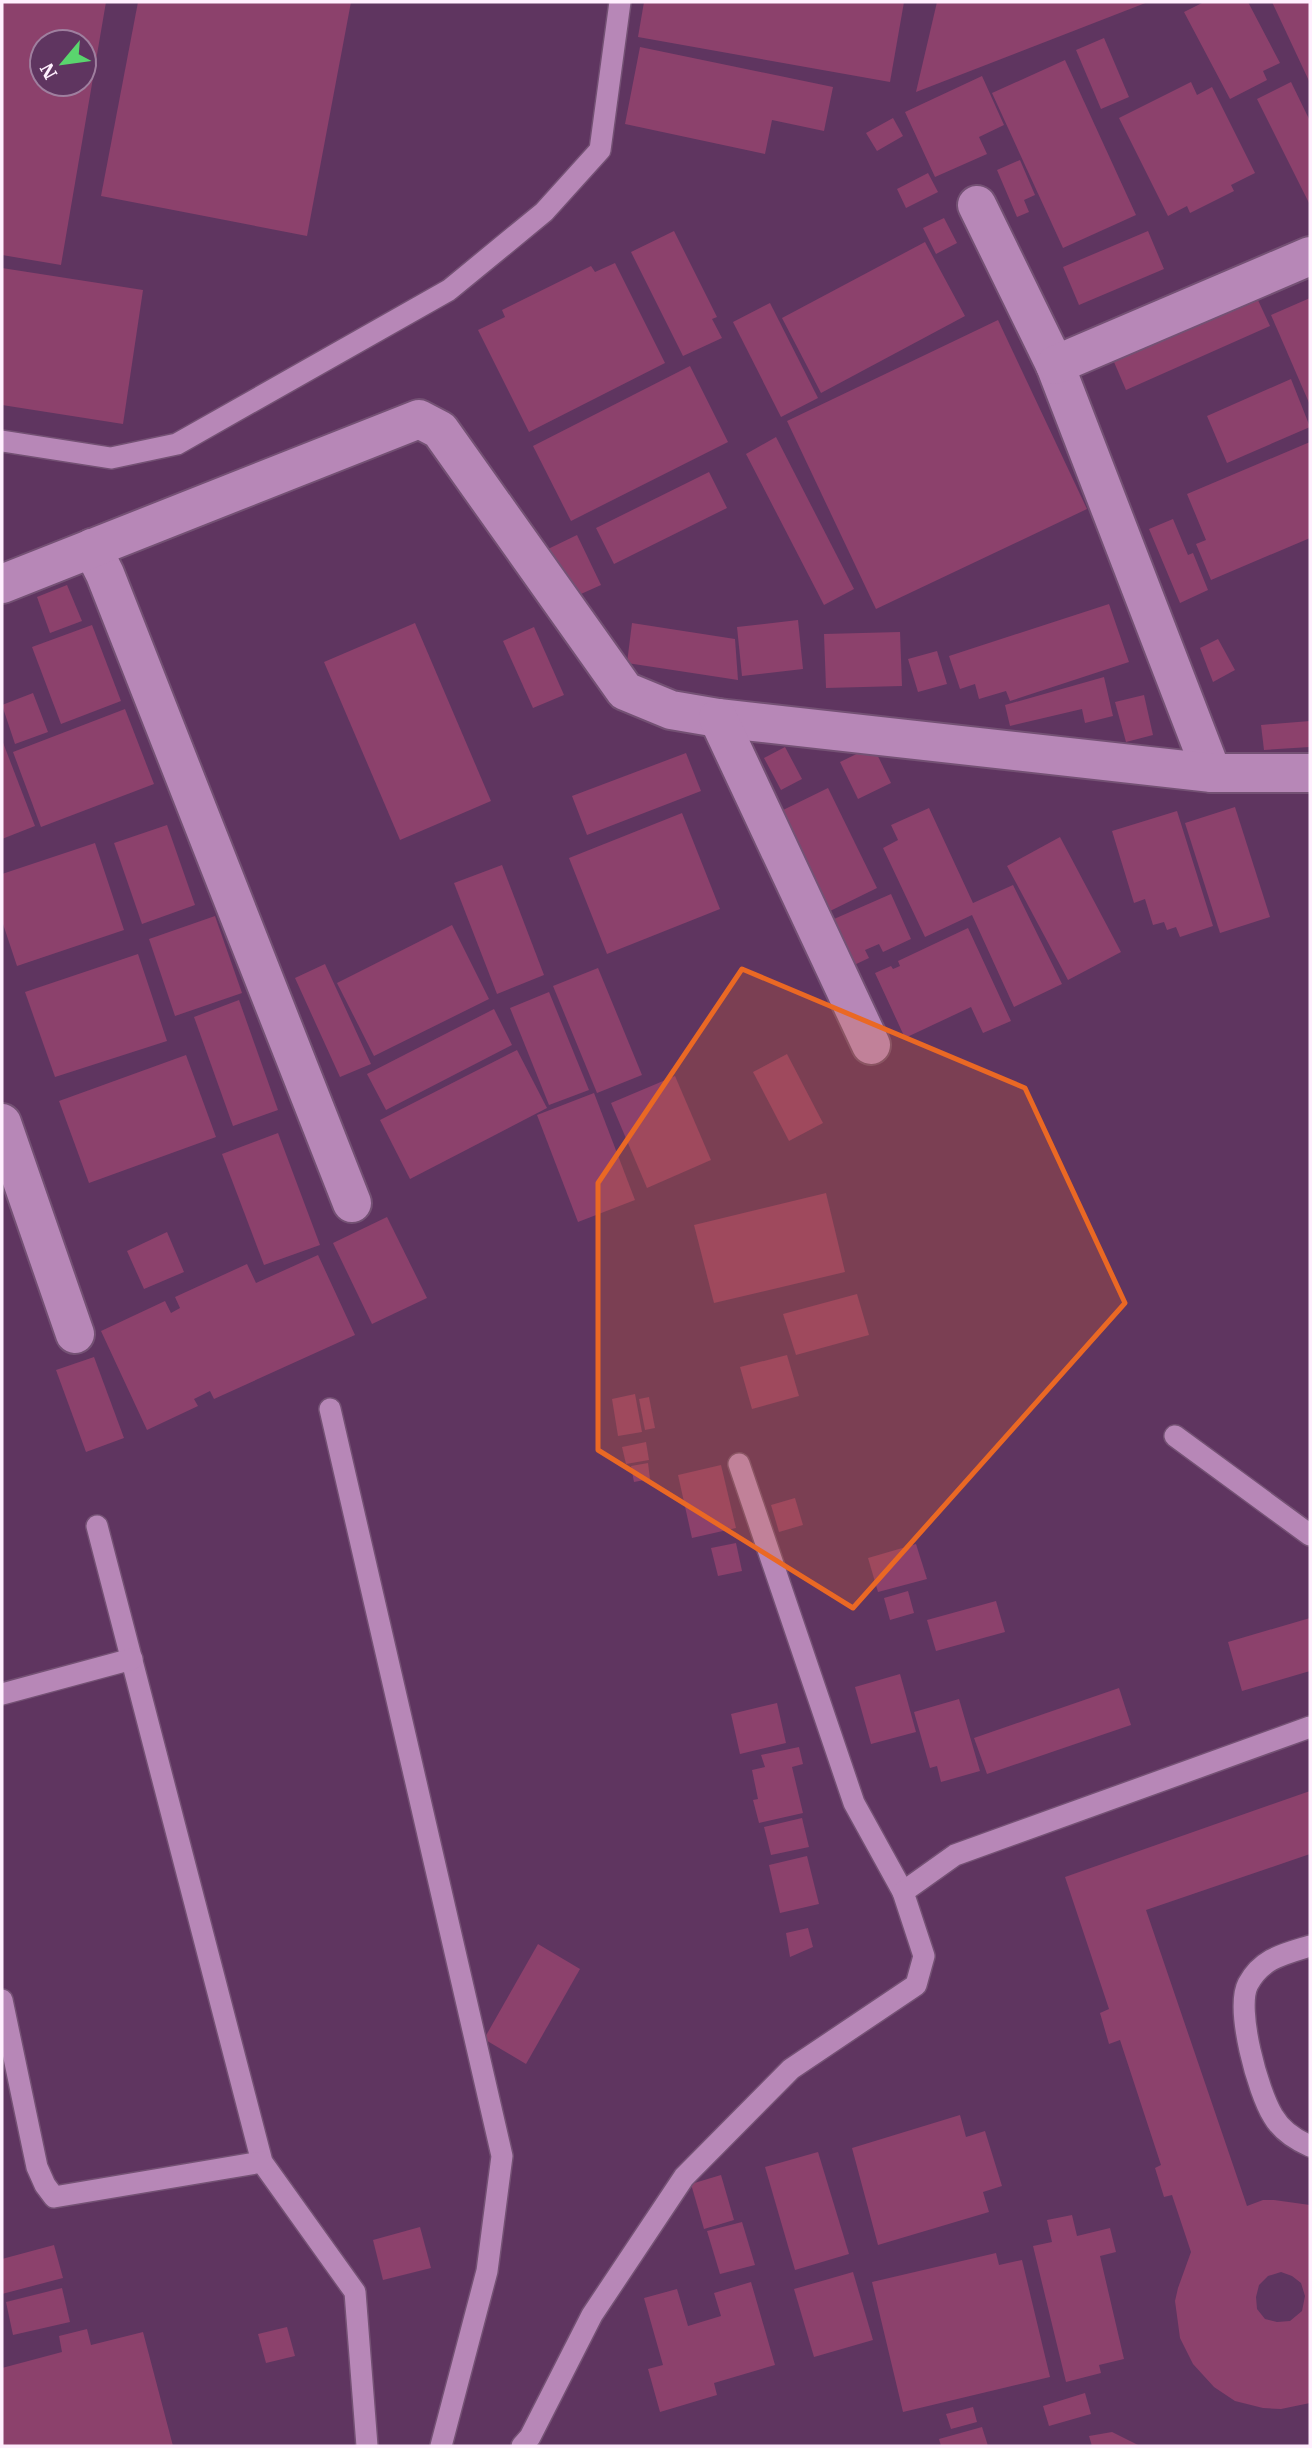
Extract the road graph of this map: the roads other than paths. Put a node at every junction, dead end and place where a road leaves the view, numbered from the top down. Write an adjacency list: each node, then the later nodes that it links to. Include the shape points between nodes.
1 (620, 2): 5 (lane, via 600,150 544,212 449,290 177,443 111,458)
2 (977, 205): 4 (street)
3 (1310, 256): 4 (street)
4 (1055, 365): 9 (street)
5 (2, 442)
6 (92, 548): 7 (street); 8 (street, via 419,419 440,430 625,691 671,710); 13 (street)
7 (2, 584)
8 (719, 718): 9 (street); 11 (street)
9 (1212, 772): 10 (street)
10 (1310, 773)
11 (871, 1045)
12 (2, 1124): 14 (street)
13 (352, 1203)
14 (75, 1334)
15 (330, 1409): 29 (lane, via 502,2156 487,2271)
16 (1175, 1436): 19 (lane)
17 (739, 1464): 23 (lane, via 854,1802)
18 (97, 1526): 20 (lane)
19 (1310, 1535)
20 (131, 1659): 21 (lane); 27 (lane)
21 (2, 1694)
22 (1310, 1727): 23 (lane, via 955,1855)
23 (903, 1892): 30 (lane, via 924,1956 916,1985 791,2069 684,2177 592,2315)
24 (1310, 1946): 26 (lane, via 1270,1958 1247,1985 1244,2014 1253,2064 1273,2116 1295,2140)
25 (2, 2000): 27 (lane, via 37,2167 54,2197)
26 (1310, 2146)
27 (262, 2162): 28 (lane, via 355,2292)
28 (367, 2446)
29 (442, 2446)
30 (522, 2446)

